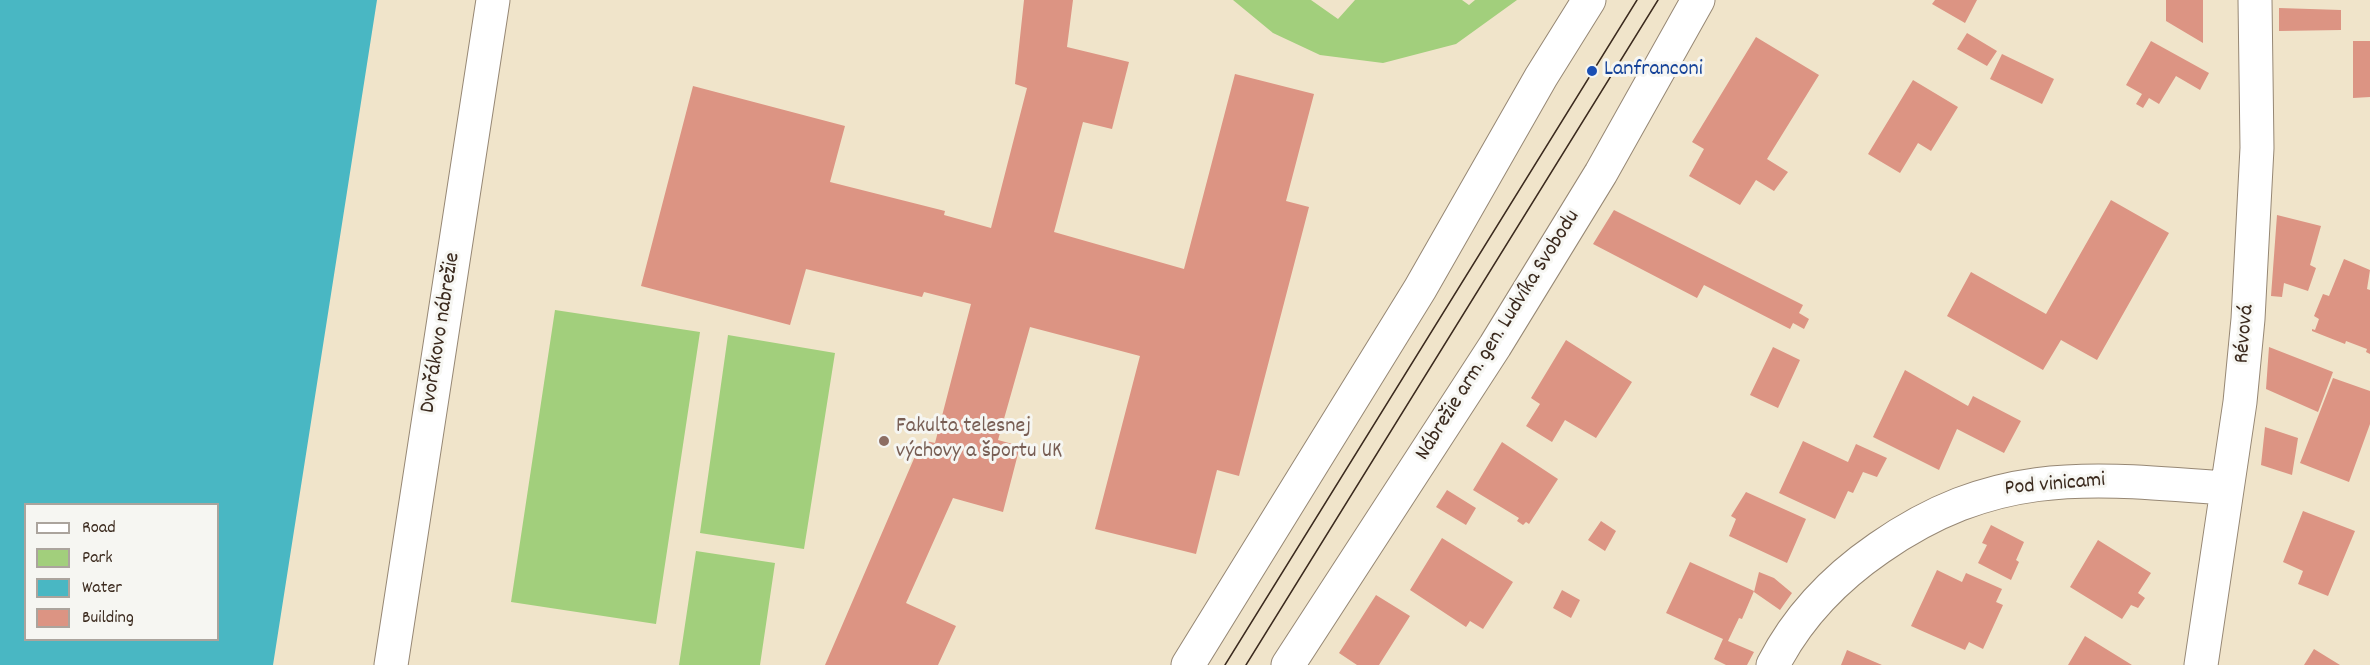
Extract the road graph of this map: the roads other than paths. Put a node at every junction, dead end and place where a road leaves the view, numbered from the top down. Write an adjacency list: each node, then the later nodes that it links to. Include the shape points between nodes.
1 (493, 0): 6 (street, Dvořákovo nábrežie)
2 (1589, 0): 7 (street, via 1541,76 1420,289)
3 (1698, 0): 8 (street, Nábrežie arm. gen. Ludvíka Svobodu, via 1601,173)
4 (2255, 0): 5 (street, Révová, via 2257,148 2248,319)
5 (2226, 488): 9 (street, Pod vinicami, via 2100,480 2036,483 1968,499 1908,528 1836,580 1799,623); 10 (street, Révová)
6 (391, 665)
7 (1188, 665)
8 (1288, 665)
9 (1773, 665)
10 (2201, 665)

